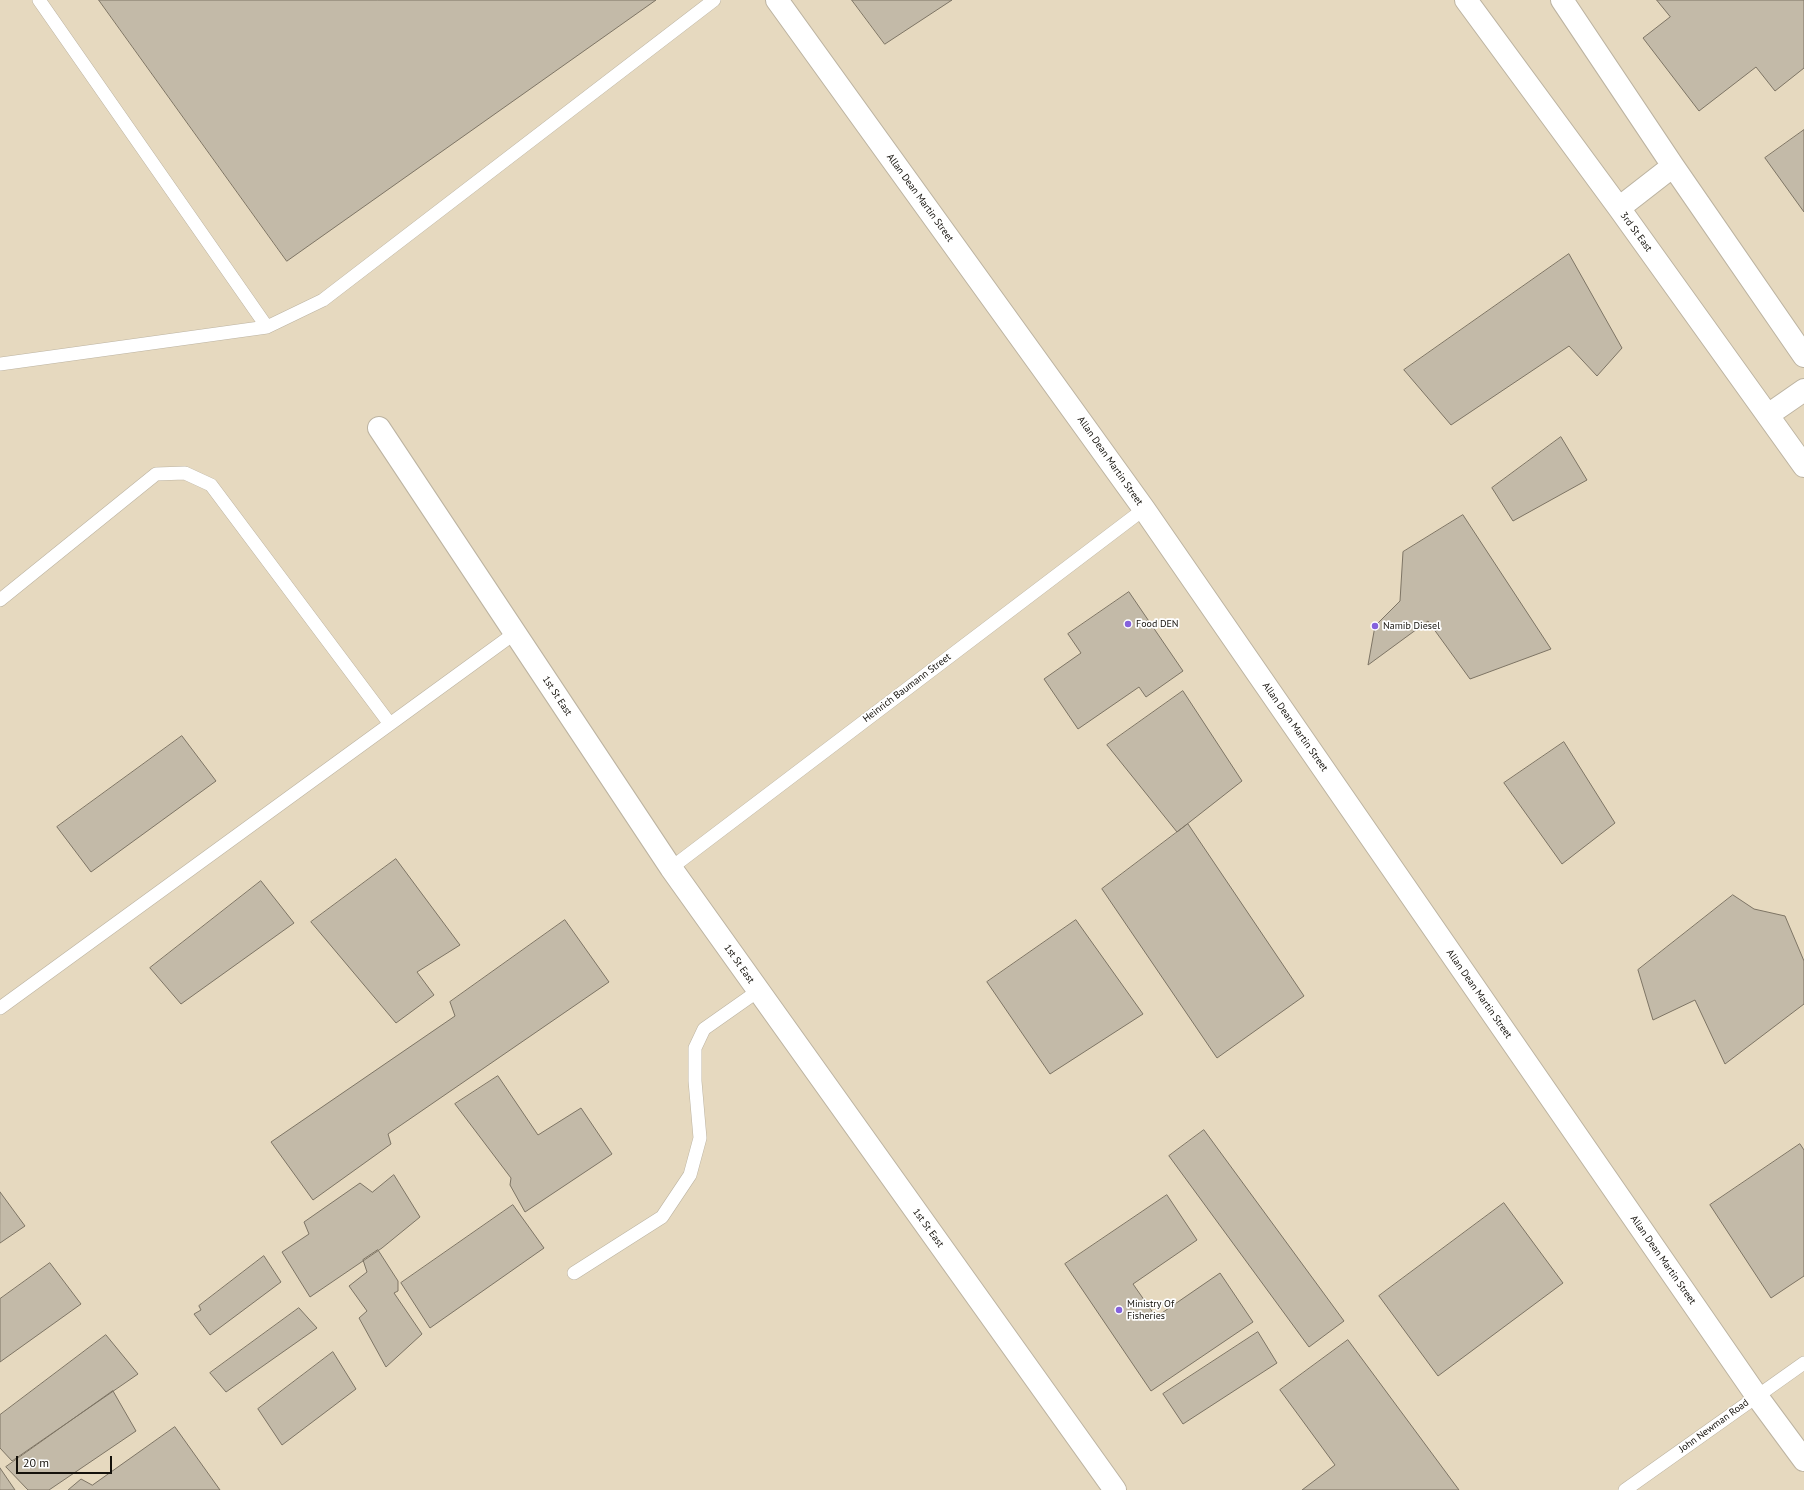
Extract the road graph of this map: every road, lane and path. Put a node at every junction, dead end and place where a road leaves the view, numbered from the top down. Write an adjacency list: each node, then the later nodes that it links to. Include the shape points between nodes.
1 (39, 0): 8 (lane)
2 (714, 0): 8 (lane, via 323,300)
3 (777, 0): 15 (street, Allan Dean Martin Street)
4 (1466, 0): 7 (street, 3rd St East)
5 (1562, 0): 6 (street)
6 (1672, 166): 7 (street); 9 (street)
7 (1619, 208): 12 (street, 3rd St East)
8 (267, 327): 10 (lane)
9 (1804, 356)
10 (0, 364)
11 (1804, 390): 12 (street)
12 (1768, 415): 14 (street, 3rd St East)
13 (379, 428): 17 (street, 1st St East)
14 (1804, 466)
15 (1144, 508): 19 (lane, Heinrich Baumann Street); 24 (street, Allan Dean Martin Street)
16 (0, 600): 18 (lane, via 156,474 186,474 212,485)
17 (515, 633): 18 (lane); 19 (street, 1st St East)
18 (390, 724): 21 (lane)
19 (670, 868): 20 (street, 1st St East)
20 (758, 991): 22 (lane, via 704,1029 695,1048 700,1138 690,1175 662,1217); 26 (street, 1st St East)
21 (0, 1008)
22 (574, 1273)
23 (1804, 1363): 24 (lane, John Newman Road)
24 (1756, 1395): 25 (street, Allan Dean Martin Street); 27 (lane, John Newman Road)
25 (1804, 1460)
26 (1115, 1490)
27 (1625, 1490)

